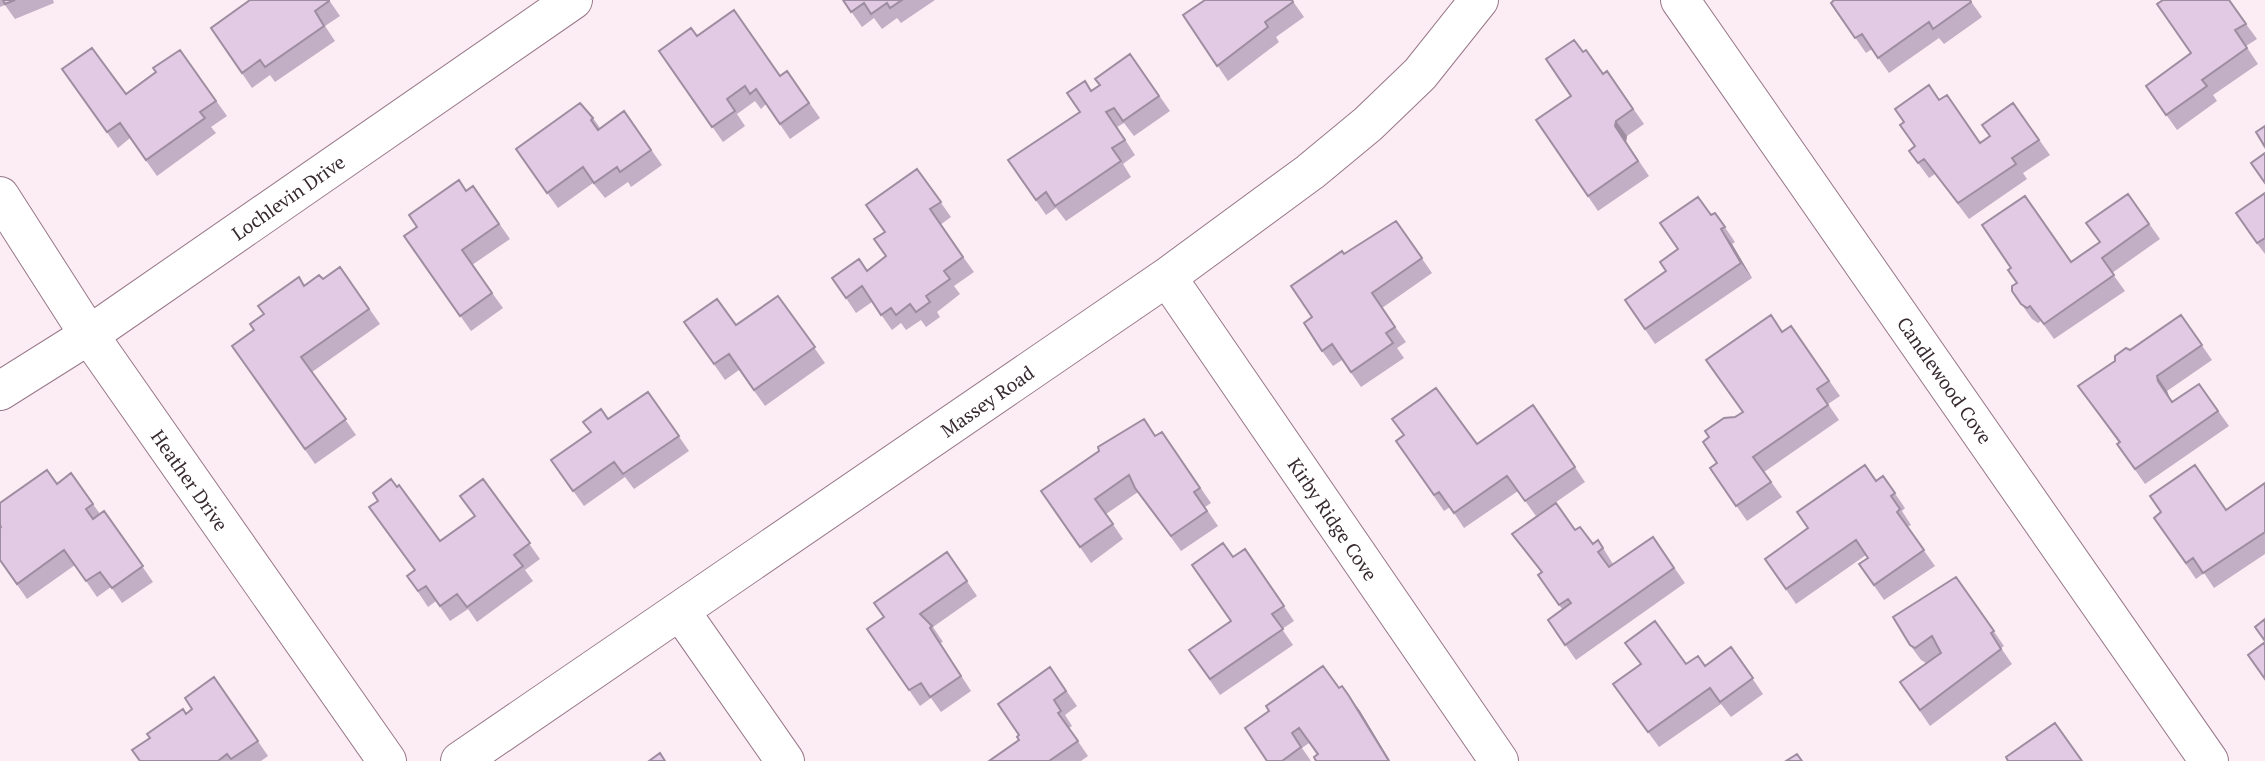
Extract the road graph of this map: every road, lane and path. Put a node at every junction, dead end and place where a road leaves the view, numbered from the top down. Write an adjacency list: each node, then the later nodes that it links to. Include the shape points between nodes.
1 (573, 0): 6 (street, Lochlevin Drive)
2 (1479, 0): 5 (street, Massey Road, via 1420,74 1368,124)
3 (1680, 0): 13 (street, Candlewood Cove)
4 (0, 196): 6 (street, Heather Drive)
5 (1167, 277): 8 (street, Massey Road); 12 (street, Kirby Ridge Cove)
6 (89, 335): 7 (street, Lochlevin Drive); 9 (street, Heather Drive)
7 (0, 391)
8 (681, 612): 10 (street, Massey Road); 11 (street)
9 (387, 761)
10 (460, 761)
11 (785, 761)
12 (1499, 761)
13 (2209, 761)

